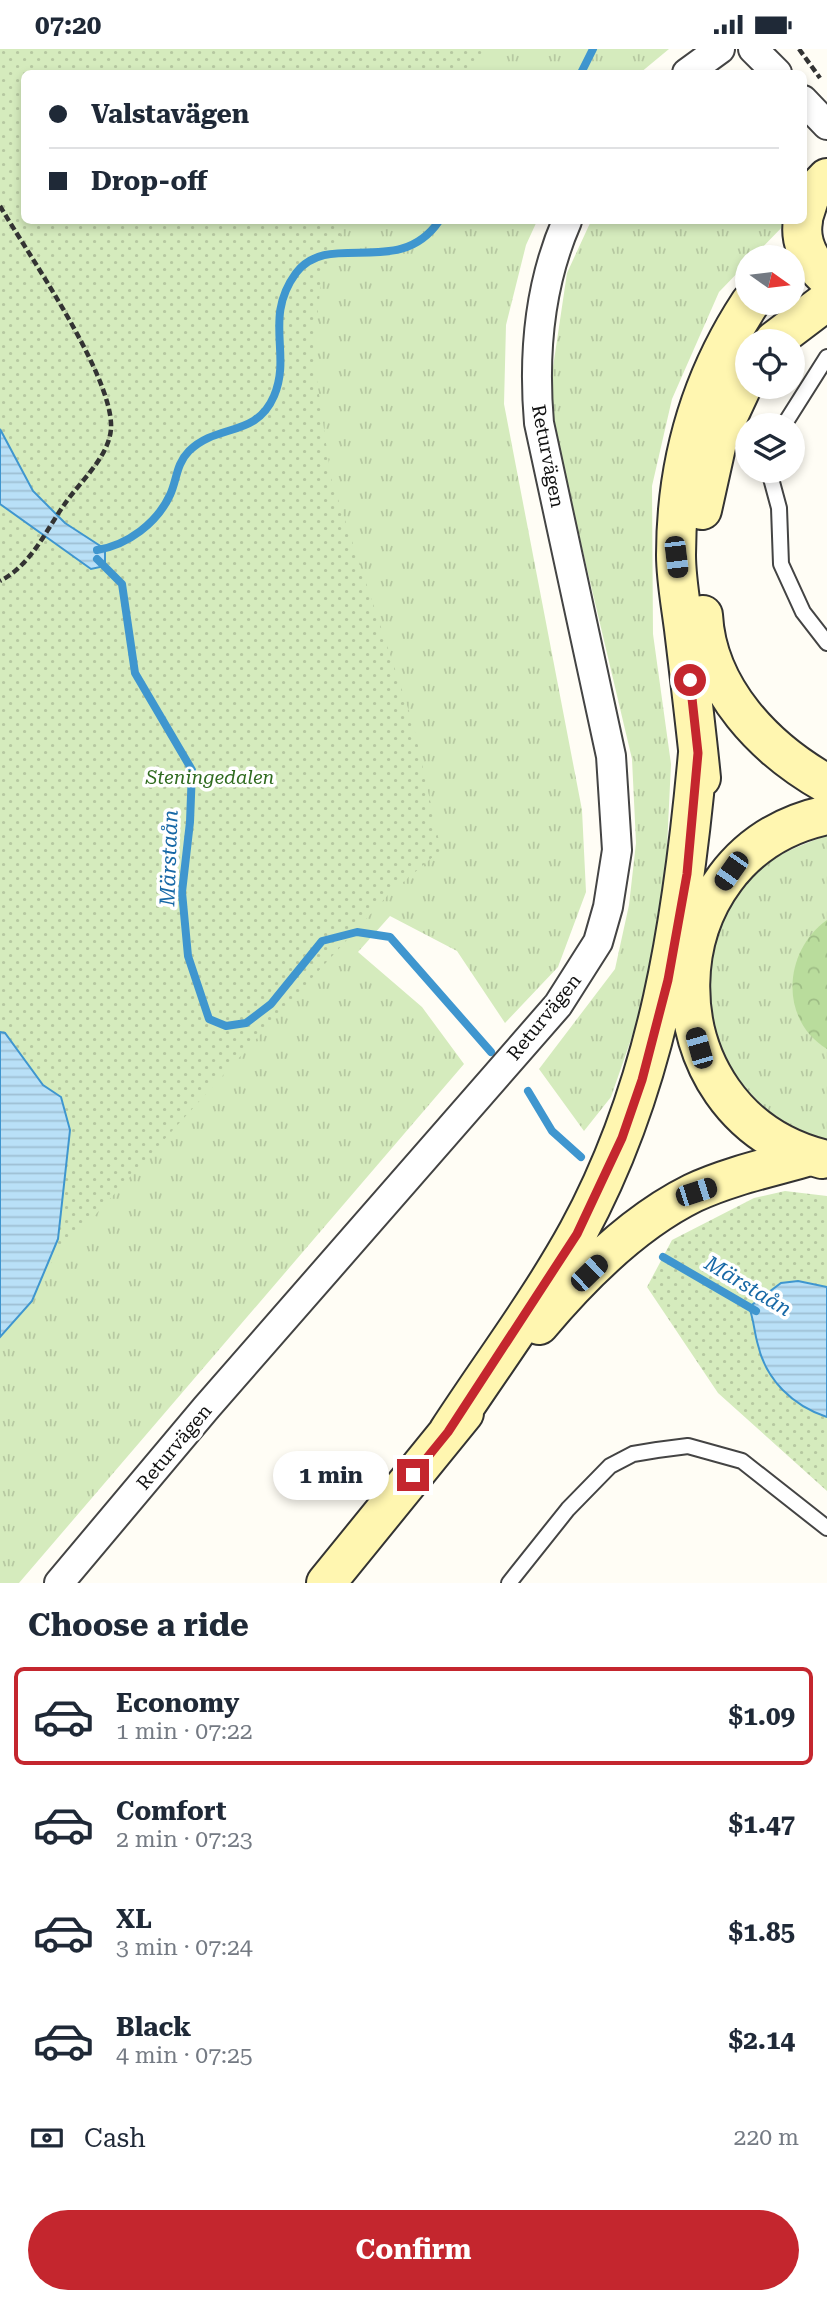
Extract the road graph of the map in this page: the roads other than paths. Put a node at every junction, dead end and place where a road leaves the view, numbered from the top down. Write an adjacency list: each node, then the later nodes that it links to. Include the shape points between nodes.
1 (720, 49): 4 (street)
2 (746, 49): 5 (street)
3 (753, 49): 6 (street)
4 (691, 70)
5 (756, 70)
6 (774, 70)
7 (807, 104): 8 (street)
8 (827, 125)
9 (808, 203): 13 (street, via 809,256)
10 (566, 224): 31 (street, Returvägen, via 547,279 534,372 539,423 611,757 617,851 598,942 558,1005)
11 (797, 224): 12 (street)
12 (786, 245)
13 (827, 278)
14 (827, 301): 16 (street)
15 (743, 315): 22 (street, via 703,391 683,467 678,510 676,557)
16 (790, 329)
17 (827, 358): 19 (lane)
18 (736, 399): 23 (street, via 718,438 702,513 699,553 704,633 718,674 761,736)
19 (792, 413)
20 (772, 483): 21 (lane, via 779,508 781,564 803,612)
21 (827, 643)
22 (698, 753): 25 (street, via 705,817); 29 (street, via 687,874 668,980 622,1138 577,1234)
23 (827, 784)
24 (827, 815): 25 (street, via 783,830 755,848 731,871)
25 (698, 929): 26 (street)
26 (688, 996): 27 (street, via 699,1048 724,1094 762,1131); 28 (street, via 627,1177 598,1239)
27 (819, 1158): 28 (street, via 696,1192 665,1208 633,1232)
28 (552, 1310): 29 (street)
29 (448, 1432): 32 (street)
30 (827, 1528): 33 (lane, via 742,1461 688,1446 633,1454 610,1466 568,1509)
31 (59, 1583)
32 (326, 1583)
33 (509, 1583)

